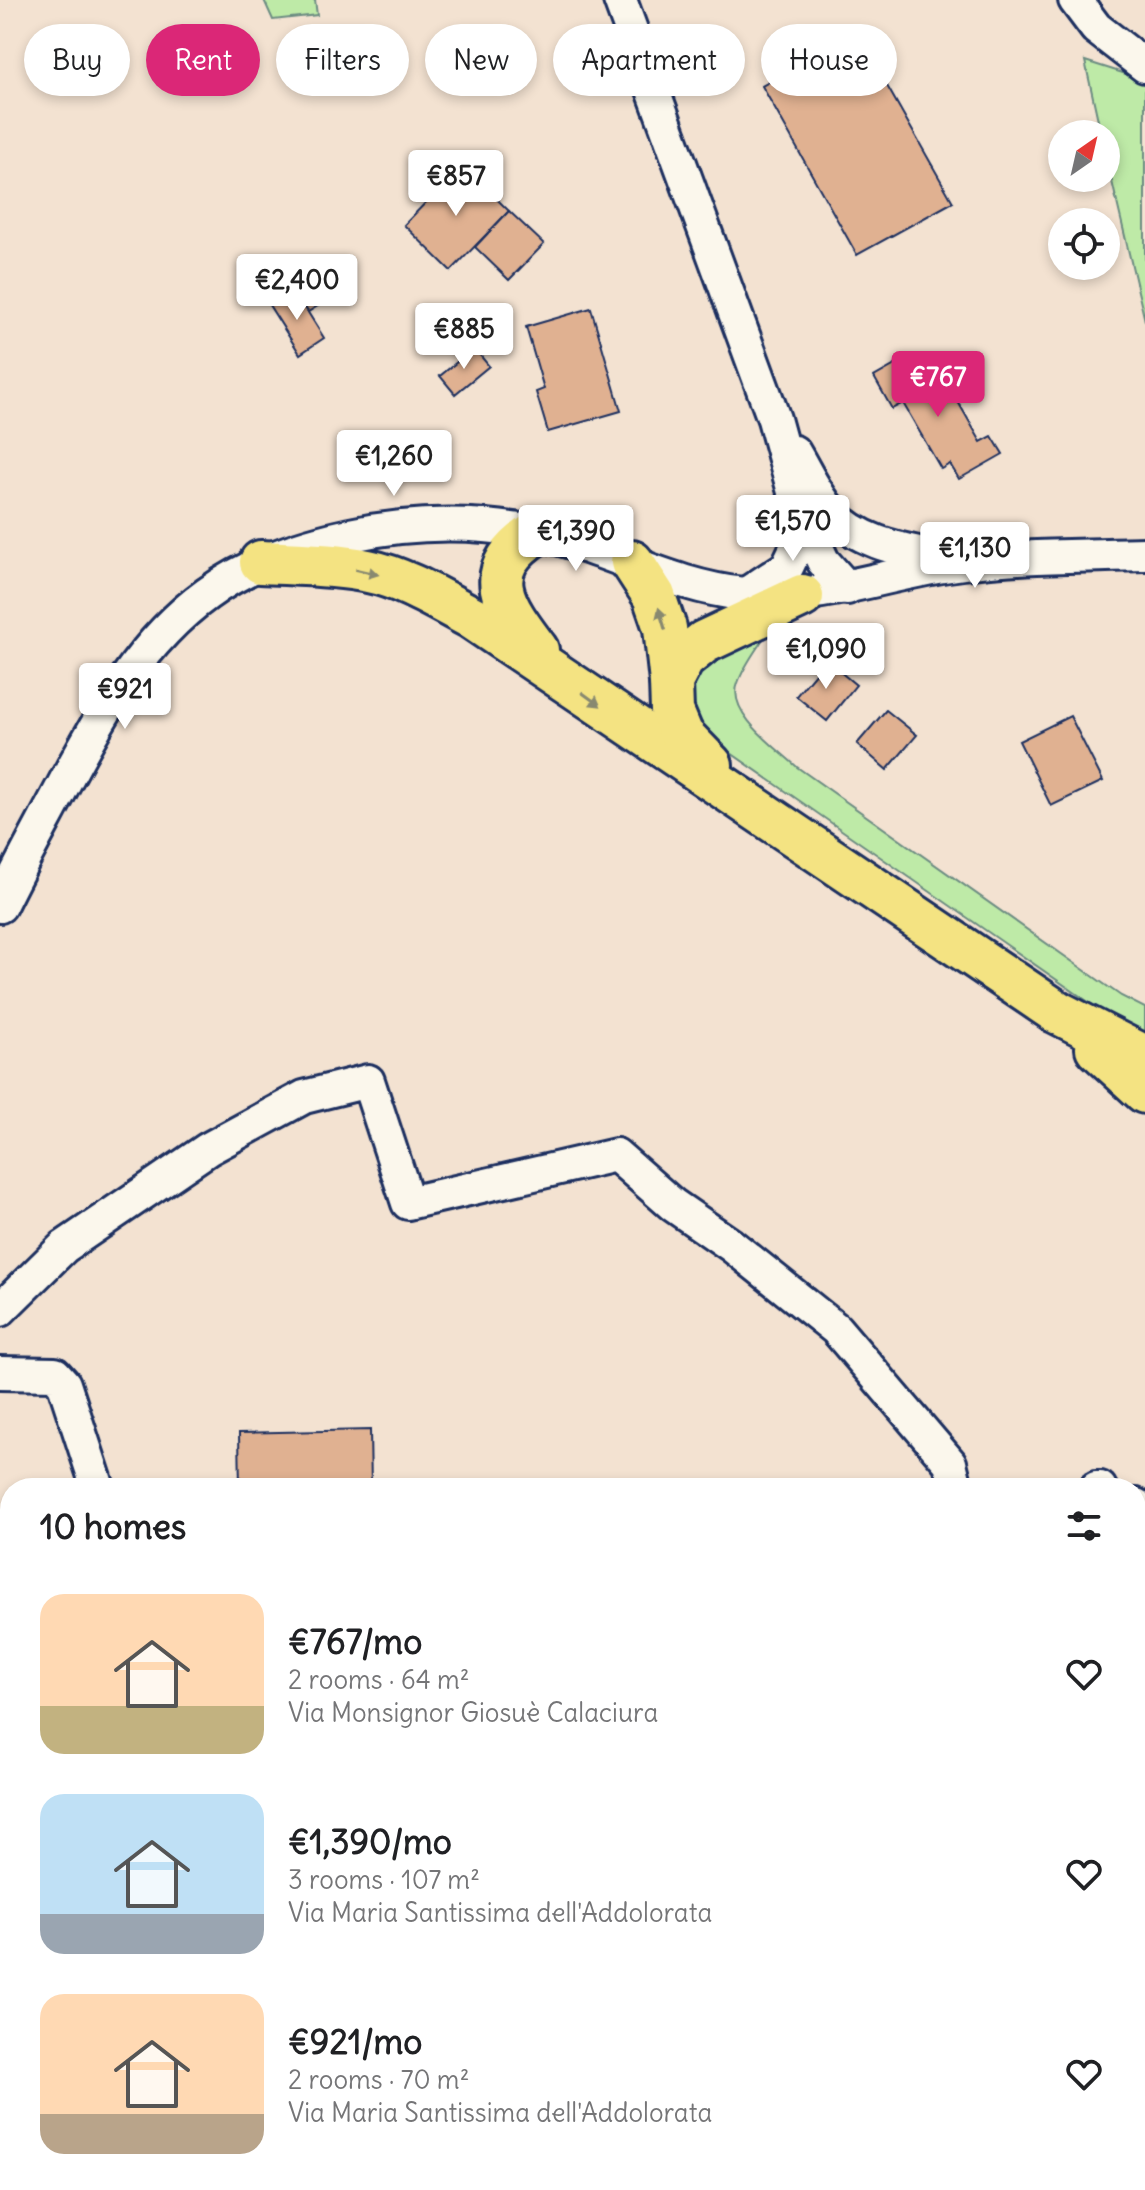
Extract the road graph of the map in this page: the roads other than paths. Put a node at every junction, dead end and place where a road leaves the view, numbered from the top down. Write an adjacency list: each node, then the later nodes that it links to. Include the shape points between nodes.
1 (620, 0): 4 (street)
2 (1075, 0): 3 (street, via 1096,28)
3 (1145, 66)
4 (774, 419): 5 (street); 6 (street)
5 (797, 503): 12 (street, via 823,561); 13 (street, via 798,544 787,567)
6 (829, 510): 11 (street, via 876,541); 12 (street, via 846,540)
7 (536, 533): 9 (street, via 452,524 391,526 321,541); 10 (street); 15 (main road, via 507,559 500,583 508,612)
8 (1145, 554): 11 (street)
9 (261, 562): 15 (main road, one-way to 15, via 371,571 426,592); 18 (street, via 207,594 141,658 107,704)
10 (632, 562): 13 (street, via 706,589); 16 (main road, one-way to 10, via 665,628 654,596)
11 (963, 563): 12 (street)
12 (847, 588): 14 (street)
13 (746, 594): 14 (street)
14 (802, 596): 16 (main road, via 704,642 683,659)
15 (552, 671): 17 (main road, one-way to 17)
16 (671, 682): 17 (main road, via 672,711 682,735)
17 (742, 798): 19 (main road)
18 (0, 906)
19 (1057, 1012): 20 (main road); 21 (main road)
20 (1145, 1057)
21 (1145, 1092)
22 (0, 1310): 25 (street, via 64,1247 208,1149 304,1097 368,1081 408,1203 616,1155 836,1329 950,1463)
23 (0, 1373): 24 (street, via 55,1374 64,1384)
24 (95, 1478)
25 (954, 1478)

